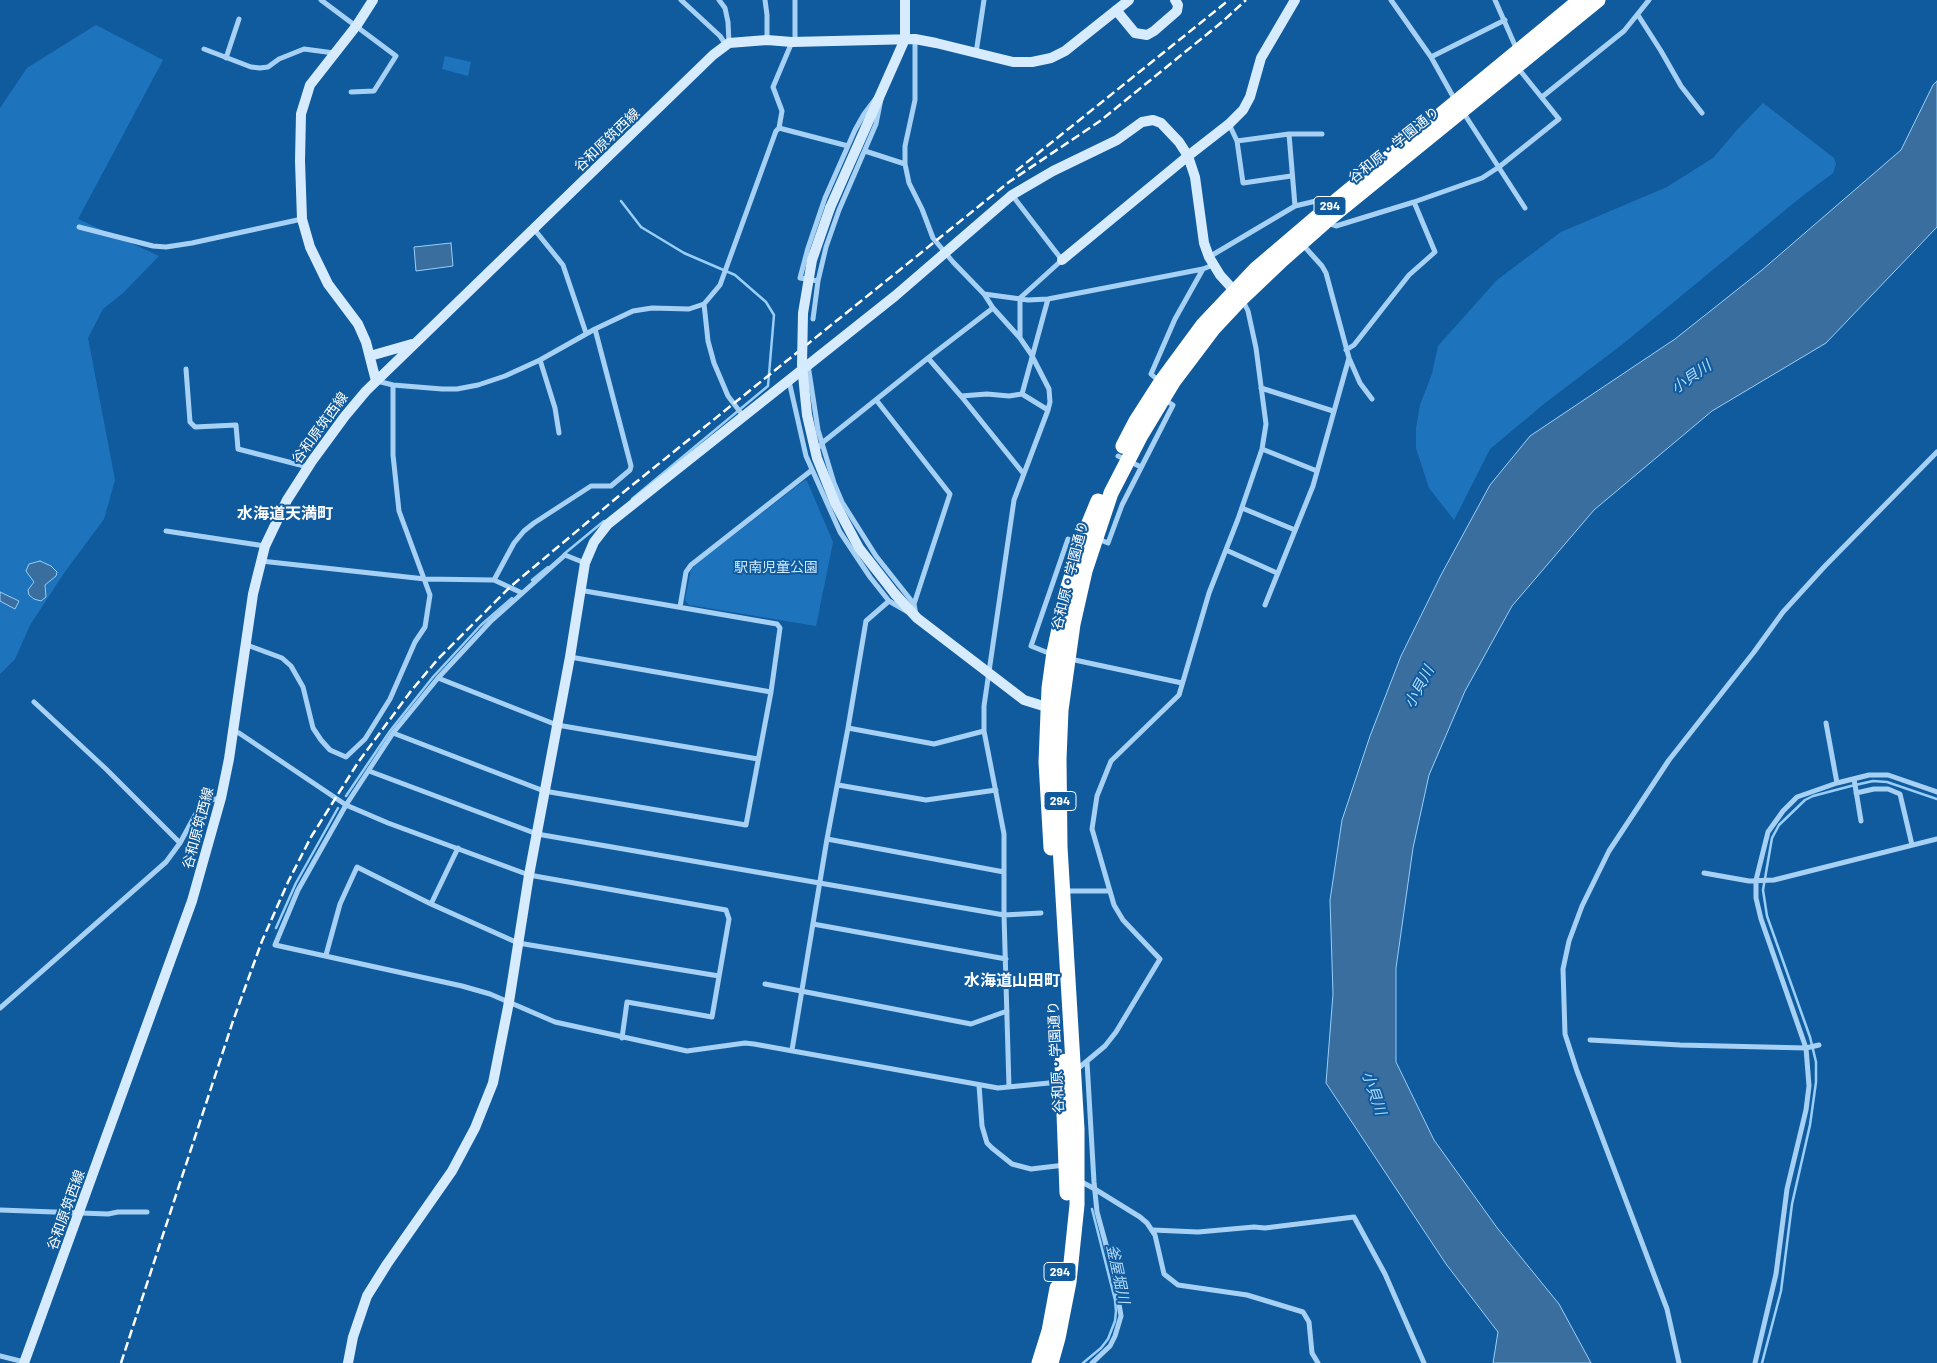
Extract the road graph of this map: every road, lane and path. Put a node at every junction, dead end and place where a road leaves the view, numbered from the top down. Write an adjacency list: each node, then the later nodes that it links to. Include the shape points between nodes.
1 (373, 0): 21 (street)
2 (681, 0): 25 (street)
3 (719, 0): 25 (street, via 725,8 728,22)
4 (765, 0): 23 (street)
5 (795, 0): 24 (street)
6 (905, 0): 22 (street)
7 (984, 0): 27 (street)
8 (1129, 0): 17 (street)
9 (1175, 0): 17 (street, via 1177,11 1146,35 1135,33)
10 (1295, 0): 37 (street, via 1261,58 1250,97)
11 (1391, 0): 29 (street)
12 (1495, 0): 20 (street)
13 (1580, 0): 31 (highway, 谷和原・学園通り / 294)
14 (1598, 0): 31 (highway, 谷和原・学園通り / 294)
15 (1649, 0): 18 (street)
16 (325, 1): 21 (street)
17 (1116, 10): 27 (street, via 1065,51 1042,61 1014,62)
18 (1638, 14): 34 (street, via 1624,31); 36 (street, via 1681,86)
19 (239, 19): 30 (street)
20 (1504, 20): 29 (street); 31 (street)
21 (355, 27): 28 (street); 33 (street, via 396,56 374,91)
22 (910, 39): 24 (street); 27 (street); 32 (street); 45 (street, via 915,100 905,146)
23 (767, 40): 24 (street); 25 (street)
24 (793, 42): 38 (street, via 773,87 782,111)
25 (728, 44): 55 (street, 谷和原筑西線)
26 (204, 50): 30 (street)
27 (976, 52)
28 (334, 53): 30 (street, via 304,49 260,68 251,68); 53 (street, via 310,85 301,114)
29 (1431, 57): 35 (street)
30 (226, 58)
31 (1517, 59): 34 (street); 35 (highway, 谷和原・学園通り / 294)
32 (883, 89): 42 (street, via 864,114); 43 (street, via 876,124); 115 (street, bridge, via 830,208 812,260 803,313 802,365 807,415 817,458 838,510)
33 (351, 92)
34 (1542, 97): 46 (street, via 1559,119)
35 (1459, 107): 46 (street); 52 (highway, 谷和原・学園通り / 294)
36 (1702, 113)
37 (1229, 124): 41 (street); 44 (street)
38 (780, 128): 42 (street); 65 (street, via 776,131 720,285)
39 (1289, 134): 40 (street); 41 (street); 47 (street)
40 (1322, 134)
41 (1237, 141): 47 (street, via 1243,183)
42 (848, 146): 60 (street, via 818,214 800,278)
43 (865, 150): 45 (street); 60 (street, via 832,228)
44 (1188, 156): 48 (street, via 1162,123 1147,120 1117,140); 58 (street); 59 (street, via 1195,177)
45 (906, 164): 57 (street, via 909,183 930,234)
46 (1499, 167): 49 (street, via 1482,178); 51 (street)
47 (1292, 176): 50 (street)
48 (1012, 195): 57 (street); 58 (street)
49 (1414, 202): 52 (street, via 1336,226); 72 (street, via 1434,252 1410,275 1354,345)
50 (1295, 206): 52 (street, via 1316,202); 59 (street)
51 (1525, 208)
52 (1325, 216): 56 (highway, 谷和原・学園通り / 294); 62 (highway, 谷和原・学園通り / 294, via 1291,238)
53 (302, 219): 54 (street, via 166,247); 74 (street, via 315,261 358,324)
54 (79, 227)
55 (534, 228): 69 (street, via 563,265); 71 (street, 谷和原筑西線)
56 (1301, 243): 62 (highway, 谷和原・学園通り / 294); 72 (street, via 1326,274)
57 (946, 254): 61 (street); 78 (street)
58 (1062, 260): 63 (street)
59 (1208, 264): 62 (street); 64 (street); 82 (street, via 1175,319 1151,374)
60 (818, 281): 67 (street)
61 (984, 294): 63 (street); 66 (street)
62 (1238, 294): 82 (highway, 谷和原・学園通り / 294, via 1203,325); 84 (street, via 1248,311); 96 (highway, 谷和原・学園通り / 294, via 1163,398)
63 (1020, 298): 64 (street); 70 (street)
64 (1048, 299): 73 (street)
65 (704, 304): 68 (street, via 688,309 641,309); 91 (street, via 714,362 728,396)
66 (993, 308): 70 (street); 75 (street)
67 (813, 319)
68 (595, 329): 69 (street); 112 (street, via 630,470 610,486 591,486 524,531)
69 (586, 333): 77 (street)
70 (1020, 338): 73 (street)
71 (417, 343): 74 (street); 80 (street, 谷和原筑西線)
72 (1346, 350): 76 (street)
73 (1031, 354): 85 (street); 89 (street, via 1049,389)
74 (370, 356): 80 (street)
75 (928, 358): 86 (street); 88 (street)
76 (1348, 358): 87 (street); 90 (street)
77 (540, 360): 83 (street, via 505,376 457,389); 92 (street)
78 (808, 365): 81 (street); 93 (street)
79 (186, 369): 98 (street, via 190,422 195,427 236,425 238,449)
80 (376, 381): 83 (street); 98 (street, 谷和原筑西線, via 344,416)
81 (789, 381): 91 (street); 97 (street)
82 (1161, 382): 96 (highway, 谷和原・学園通り / 294, via 1136,421)
83 (393, 385): 111 (street, via 392,427 398,504)
84 (1261, 388): 90 (street); 94 (street, via 1266,424)
85 (1022, 394): 86 (street); 89 (street)
86 (961, 396): 101 (street)
87 (1372, 399)
88 (877, 401): 93 (street); 116 (street, via 950,494)
89 (1048, 410): 101 (street)
90 (1333, 411): 100 (street)
91 (744, 417): 109 (street, via 608,524 594,542)
92 (559, 433)
93 (822, 444): 97 (street); 116 (street, via 837,490 859,531)
94 (1262, 449): 100 (street); 102 (street)
95 (1937, 452): 196 (street, via 1783,612 1669,760 1609,851 1569,941 1563,969 1566,1034 1667,1309)
96 (1128, 461): 105 (highway, 谷和原・学園通り / 294, via 1100,494); 105 (street, via 1122,505 1108,543)
97 (809, 463): 99 (street)
98 (308, 467): 106 (street, 谷和原筑西線, via 281,511)
99 (812, 470): 115 (street, via 842,536 870,578); 118 (street, via 691,565 686,572)
100 (1317, 472): 103 (street)
101 (1023, 473): 123 (street, via 1014,500)
102 (1242, 508): 103 (street); 107 (street)
103 (1294, 530): 110 (street)
104 (166, 531): 106 (street)
105 (1088, 541): 122 (highway, 谷和原・学園通り / 294, via 1068,587); 122 (street, via 1068,539 1031,646)
106 (266, 546): 108 (street, 谷和原筑西線)
107 (1226, 550): 110 (street); 125 (street, via 1209,593)
108 (261, 561): 111 (street); 120 (street, 谷和原筑西線)
109 (585, 562): 113 (street); 114 (street, via 565,555)
110 (1277, 573): 117 (street)
111 (425, 579): 112 (street); 120 (street, via 430,595 425,627 390,699 365,739 346,757 330,750 313,728 303,687 290,666 282,658)
112 (494, 580): 114 (street)
113 (579, 590): 118 (street); 121 (street)
114 (522, 593): 124 (street)
115 (892, 597): 119 (street); 131 (street, via 866,621)
116 (914, 604): 119 (street)
117 (1265, 605)
118 (680, 607): 126 (street, via 777,624 780,628)
119 (917, 618): 123 (street)
120 (247, 645): 133 (street, 谷和原筑西線)
121 (570, 657): 126 (street); 130 (street)
122 (1061, 657): 125 (street); 128 (highway, 谷和原・学園通り / 294)
123 (988, 674): 128 (street, via 1024,700); 132 (street)
124 (438, 678): 130 (street); 134 (street)
125 (1182, 683): 159 (street, via 1179,694 1111,761 1097,796 1092,829)
126 (771, 692): 135 (street)
127 (34, 702): 150 (street)
128 (1054, 709): 158 (highway, 谷和原・学園通り / 294, via 1059,759); 179 (highway, 谷和原・学園通り / 294, via 1046,762)
129 (1826, 722): 138 (street)
130 (558, 725): 135 (street); 141 (street)
131 (848, 728): 132 (street, via 934,744); 139 (street)
132 (984, 730): 140 (street)
133 (234, 732): 144 (street, 谷和原筑西線); 145 (street)
134 (393, 733): 136 (street); 141 (street)
135 (758, 759): 141 (street, via 746,825)
136 (369, 771): 145 (street); 147 (street)
137 (1854, 779): 138 (street); 142 (street); 143 (street, via 1888,775)
138 (1837, 783): 156 (street, via 1797,797 1783,811 1768,832)
139 (838, 785): 140 (street, via 926,800); 148 (street)
140 (996, 790): 153 (street, via 1004,834)
141 (544, 791): 147 (street)
142 (1855, 792): 146 (street); 151 (street, via 1888,789 1900,794)
143 (1937, 792)
144 (221, 798): 150 (street, via 210,800 199,808); 186 (street, 谷和原筑西線, via 192,901)
145 (346, 805): 152 (street); 165 (street, via 298,890 275,945)
146 (1861, 822)
147 (537, 834): 155 (street); 157 (street)
148 (827, 839): 153 (street); 157 (street)
149 (1937, 839): 151 (street)
150 (180, 843): 171 (street, via 147,879)
151 (1912, 845): 156 (street, via 1774,880)
152 (458, 848): 155 (street); 160 (street)
153 (1004, 872): 162 (street)
154 (1704, 873): 156 (street)
155 (528, 875): 164 (street); 167 (street, via 726,910 729,918)
156 (1759, 880): 176 (street, via 1756,898 1761,919)
157 (820, 882): 162 (street); 163 (street)
158 (1063, 891): 159 (street); 179 (highway, 谷和原・学園通り / 294)
159 (1110, 891): 178 (street, via 1123,920 1160,959 1116,1032)
160 (431, 904): 164 (street); 165 (street, via 357,867 340,904)
161 (1041, 913): 162 (street)
162 (1004, 915): 166 (street)
163 (813, 924): 166 (street); 169 (street)
164 (518, 943): 167 (street); 170 (street)
165 (326, 955): 170 (street, via 462,986)
166 (1006, 959): 172 (street)
167 (719, 976): 173 (street, via 712,1017 628,1002)
168 (765, 984): 169 (street)
169 (802, 991): 172 (street, via 971,1024); 177 (street)
170 (510, 1002): 173 (street, via 555,1022); 190 (street, via 492,1083 475,1128 452,1171 367,1296 354,1330)
171 (0, 1008)
172 (1007, 1011): 181 (street)
173 (622, 1038): 177 (street, via 686,1051 745,1043)
174 (1590, 1040): 176 (street)
175 (1818, 1045): 176 (street)
176 (1808, 1047): 197 (street, via 1806,1110 1787,1188 1774,1288)
177 (792, 1050): 180 (street)
178 (1087, 1062): 179 (street); 183 (street)
179 (1068, 1075): 181 (street, via 1049,1083); 182 (highway, 谷和原・学園通り / 294)
180 (979, 1085): 181 (street); 182 (street, via 982,1126 992,1148 1012,1164)
181 (1009, 1087)
182 (1072, 1172): 183 (street); 191 (highway, 谷和原・学園通り / 294, via 1058,1283); 192 (highway, 谷和原・学園通り / 294, via 1076,1222 1069,1282)
183 (1095, 1189): 187 (street, via 1140,1217); 193 (street, via 1097,1212 1114,1274 1121,1316 1110,1346)
184 (0, 1210): 186 (street)
185 (147, 1212): 186 (street)
186 (79, 1214): 189 (street, 谷和原筑西線)
187 (1153, 1230): 194 (street, via 1164,1274 1178,1285 1247,1295 1303,1312 1309,1322 1312,1353); 195 (street, via 1198,1232 1265,1228 1354,1216 1386,1274)
188 (0, 1356): 189 (street)
189 (25, 1363)
190 (348, 1363)
191 (1039, 1363)
192 (1051, 1363)
193 (1092, 1363)
194 (1318, 1363)
195 (1424, 1363)
196 (1679, 1363)
197 (1755, 1363)

